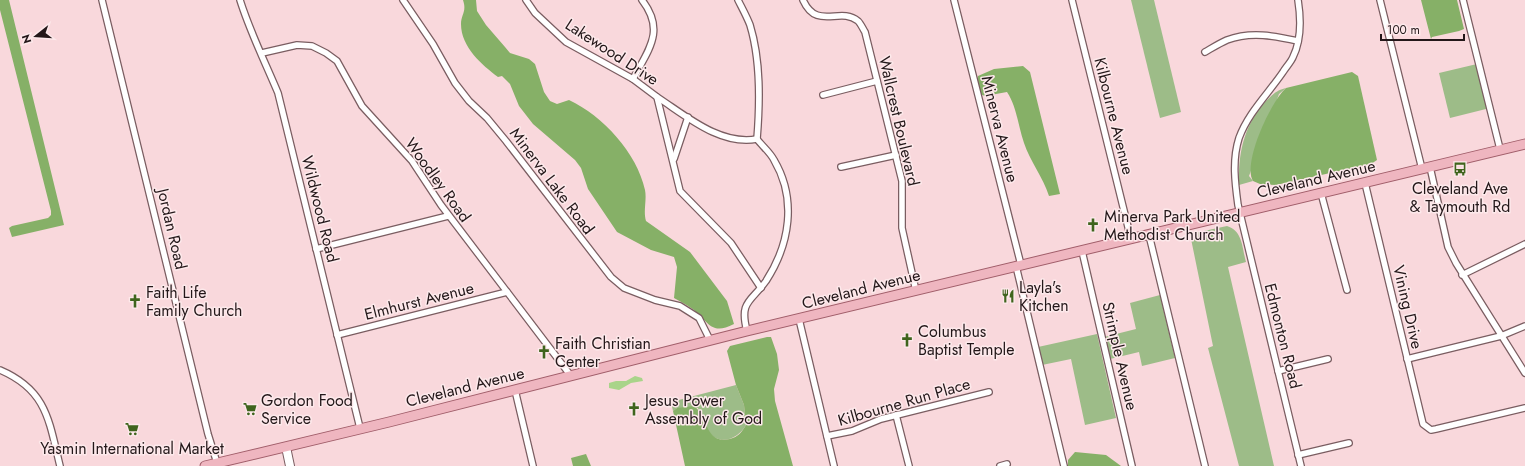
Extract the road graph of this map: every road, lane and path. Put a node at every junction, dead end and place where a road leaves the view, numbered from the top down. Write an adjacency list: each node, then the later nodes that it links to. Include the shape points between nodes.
1 (102, 0): 64 (street, Jordan Road)
2 (240, 0): 15 (street, Wildwood Road)
3 (403, 0): 48 (street, Minerva Lake Road, via 455,83 506,141 611,277 624,288 680,306 699,318)
4 (526, 0): 16 (street, Lakewood Drive, via 535,13 566,42)
5 (642, 0): 16 (street, via 654,26 654,38)
6 (738, 0): 21 (street, via 750,25 756,56)
7 (803, 0): 17 (street, Wallcrest Boulevard, via 808,10 816,15 826,18 847,16 858,22 865,32)
8 (954, 0): 37 (street, Minerva Avenue)
9 (1072, 0): 33 (street, Kilbourne Avenue)
10 (1298, 0): 13 (street, Edmonton Road, via 1301,20)
11 (1380, 0): 27 (street)
12 (1463, 0): 23 (street)
13 (1298, 41): 14 (street, via 1266,34 1238,37 1226,40); 30 (street, Edmonton Road, via 1293,58 1255,107 1239,139 1234,172)
14 (1205, 52)
15 (262, 53): 31 (street, Woodley Road, via 296,45 312,46 336,61 362,106 412,161); 35 (street, Wildwood Road, via 278,93)
16 (633, 79): 19 (street, Lakewood Drive)
17 (877, 81): 18 (street); 24 (street, Wallcrest Boulevard)
18 (823, 95)
19 (657, 97): 20 (street); 25 (street, Lakewood Drive)
20 (688, 117): 21 (street, via 710,132 732,138); 25 (street, Lakewood Drive)
21 (757, 139): 39 (street, via 774,159 788,193 788,229 780,258)
22 (1525, 144): 23 (main road, Cleveland Avenue)
23 (1500, 150): 27 (main road, Cleveland Avenue)
24 (896, 154): 26 (street); 41 (street, Wallcrest Boulevard, via 903,187 902,228)
25 (674, 159): 39 (street, Lakewood Drive, via 680,191 731,243)
26 (841, 167)
27 (1426, 168): 28 (main road, Cleveland Avenue); 38 (street, via 1448,247)
28 (1366, 183): 29 (main road, Cleveland Avenue); 50 (street, Vining Drive)
29 (1321, 193): 30 (main road, Cleveland Avenue); 40 (street)
30 (1240, 212): 32 (main road, Cleveland Avenue); 52 (street, Edmonton Road)
31 (448, 216): 35 (street); 42 (street, Woodley Road)
32 (1149, 235): 33 (main road, Cleveland Avenue); 75 (street)
33 (1131, 238): 36 (main road, Cleveland Avenue)
34 (1525, 244): 38 (street)
35 (316, 249): 46 (street, Wildwood Road)
36 (1082, 251): 37 (main road, Cleveland Avenue); 74 (street, Strimple Avenue)
37 (1019, 265): 41 (main road, Cleveland Avenue); 73 (street, Minerva Avenue)
38 (1462, 275): 47 (street)
39 (761, 288): 45 (street, via 744,310)
40 (1347, 290)
41 (916, 291): 43 (main road, Cleveland Avenue)
42 (507, 292): 46 (street, Elmhurst Avenue); 54 (street, Woodley Road)
43 (799, 319): 45 (main road, Cleveland Avenue); 60 (street)
44 (1525, 326): 47 (street)
45 (747, 331): 48 (main road, Cleveland Avenue)
46 (337, 335): 59 (street, Wildwood Road)
47 (1502, 336): 50 (street); 53 (street)
48 (710, 340): 54 (main road, Cleveland Avenue)
49 (1328, 359): 52 (street)
50 (1407, 359): 57 (street, Vining Drive, via 1421,420 1426,428 1433,429)
51 (0, 370): 66 (street, via 23,382 41,401 48,417)
52 (1278, 371): 63 (street, Edmonton Road)
53 (1525, 373)
54 (571, 376): 55 (main road, Cleveland Avenue)
55 (515, 390): 59 (main road, Cleveland Avenue); 69 (street)
56 (989, 392): 58 (street, Kilbourne Run Place)
57 (1525, 408)
58 (896, 415): 60 (street, Kilbourne Run Place, via 852,431); 71 (street)
59 (360, 428): 62 (main road, Cleveland Avenue)
60 (827, 436): 70 (street)
61 (1349, 443): 63 (street)
62 (286, 446): 64 (main road, Cleveland Avenue); 68 (street)
63 (1298, 455): 76 (street, Edmonton Road)
64 (217, 463): 67 (main road, Cleveland Avenue)
65 (1007, 464): 72 (street)
66 (60, 466)
67 (206, 466)
68 (290, 466)
69 (533, 466)
70 (834, 466)
71 (909, 466)
72 (1000, 466)
73 (1064, 466)
74 (1132, 466)
75 (1205, 466)
76 (1301, 466)

